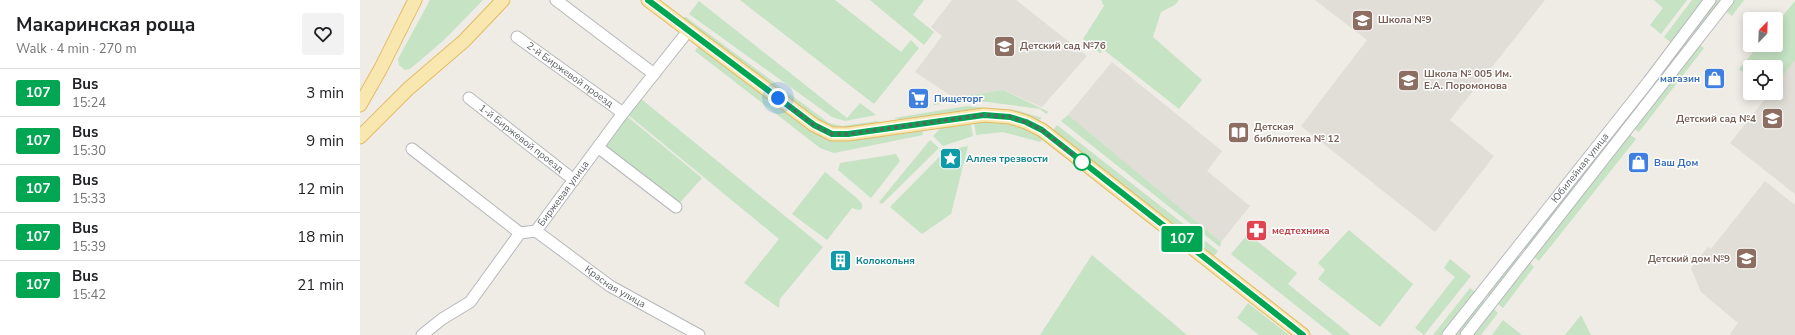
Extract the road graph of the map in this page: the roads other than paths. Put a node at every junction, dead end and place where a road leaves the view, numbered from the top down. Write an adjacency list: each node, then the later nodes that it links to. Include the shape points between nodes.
1 (414, 0): 13 (main road, via 381,68)
2 (503, 0): 15 (main road, via 464,41 384,111)
3 (556, 0): 11 (street)
4 (648, 0): 7 (main road)
5 (1710, 0): 8 (street, Юбилейная улица)
6 (1728, 0): 10 (street, Юбилейная улица)
7 (688, 31): 11 (street, Биржевая улица); 26 (main road, via 814,125 832,134 984,115 1010,117 1026,122 1042,130)
8 (1687, 31): 10 (street); 22 (street, Юбилейная улица)
9 (518, 37): 14 (street, 2-й Биржевой проезд)
10 (1697, 39): 23 (street, Юбилейная улица)
11 (654, 74): 14 (street, Биржевая улица)
12 (469, 98): 18 (street, 1-й Биржевой проезд)
13 (360, 104)
14 (623, 113): 16 (street, Биржевая улица)
15 (360, 137)
16 (599, 148): 18 (street, Биржевая улица); 19 (street)
17 (412, 149): 21 (street)
18 (574, 180): 20 (street, Биржевая улица)
19 (676, 207)
20 (536, 231): 21 (street, Биржевая улица); 25 (street, Красная улица, via 610,286)
21 (520, 233): 24 (street, via 470,302)
22 (1516, 248): 23 (street); 27 (street, Юбилейная улица)
23 (1527, 257): 28 (street, Юбилейная улица)
24 (422, 335)
25 (700, 335)
26 (1303, 335)
27 (1448, 335)
28 (1466, 335)

